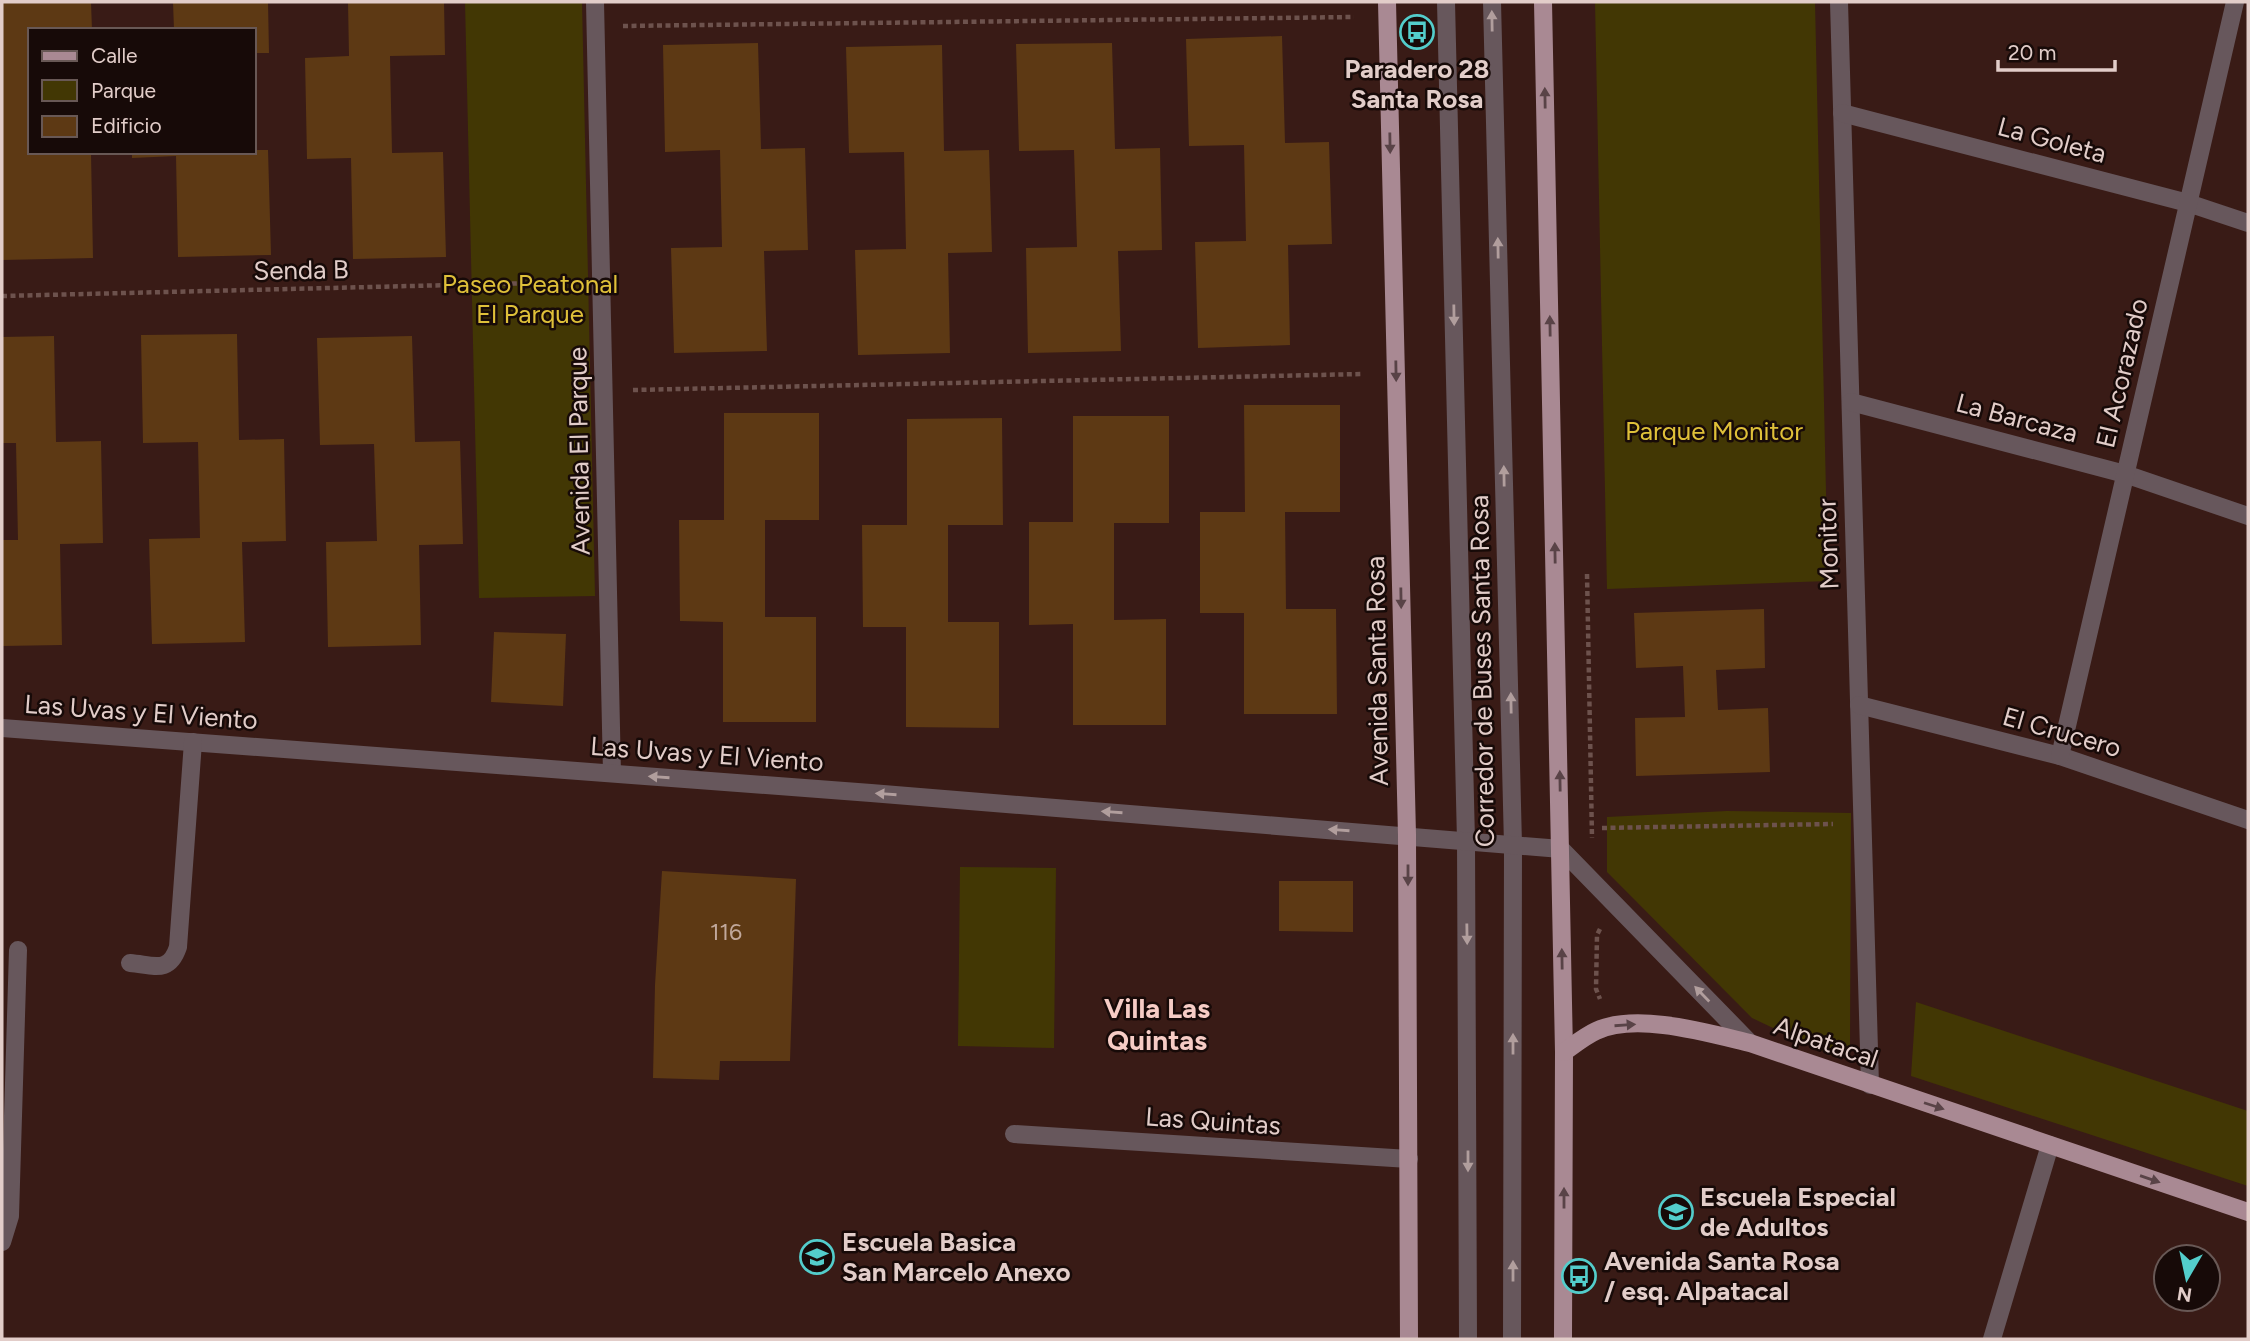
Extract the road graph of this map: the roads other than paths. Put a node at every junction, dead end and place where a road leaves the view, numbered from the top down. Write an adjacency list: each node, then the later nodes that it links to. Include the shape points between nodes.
1 (595, 2): 18 (street, Avenida El Parque)
2 (1387, 2): 20 (main road, Avenida Santa Rosa, one-way to 20)
3 (1446, 2): 21 (street, Corredor de Buses Santa Rosa, one-way to 21)
4 (1492, 2): 22 (street, Corredor de Buses Santa Rosa, one-way to 4)
5 (1543, 2): 23 (main road, one-way to 5)
6 (1839, 2): 8 (street, Monitor)
7 (2235, 2): 9 (street, El Acorazado)
8 (1842, 113): 9 (street, La Goleta); 11 (street, Monitor)
9 (2188, 203): 10 (street, La Goleta); 12 (street, El Acorazado)
10 (2248, 223)
11 (1851, 402): 12 (street, La Barcaza); 14 (street, Monitor)
12 (2125, 474): 13 (street, La Barcaza); 17 (street, El Acorazado)
13 (2248, 516)
14 (1859, 705): 17 (street, El Crucero); 28 (street, Monitor)
15 (2, 728): 16 (street, Las Uvas y El Viento)
16 (193, 742): 18 (street, Las Uvas y El Viento); 25 (street, via 178,947 173,961 165,966)
17 (2060, 756): 19 (street, El Crucero)
18 (612, 773): 20 (street, Las Uvas y El Viento, one-way to 18)
19 (2248, 820)
20 (1407, 835): 21 (street); 31 (main road, Avenida Santa Rosa, one-way to 31)
21 (1466, 841): 22 (street); 35 (street, Corredor de Buses Santa Rosa, one-way to 35)
22 (1514, 845): 23 (street); 36 (street, Corredor de Buses Santa Rosa, one-way to 22)
23 (1561, 849): 26 (street, Alpatacal, one-way to 23); 27 (main road, one-way to 23)
24 (18, 950): 33 (street, via 10,1216)
25 (130, 963)
26 (1749, 1043): 27 (main road, one-way to 26, via 1595,1031 1627,1024 1690,1030); 28 (main road, Alpatacal)
27 (1564, 1052): 37 (main road, one-way to 27)
28 (1870, 1084): 30 (main road, Alpatacal, one-way to 30)
29 (1014, 1134): 31 (street, Las Quintas)
30 (2050, 1145): 32 (main road, Alpatacal, one-way to 32); 38 (street)
31 (1409, 1160): 34 (main road, Avenida Santa Rosa)
32 (2248, 1212)
33 (2, 1242)
34 (1409, 1339)
35 (1465, 1339)
36 (1513, 1339)
37 (1563, 1339)
38 (1992, 1339)

